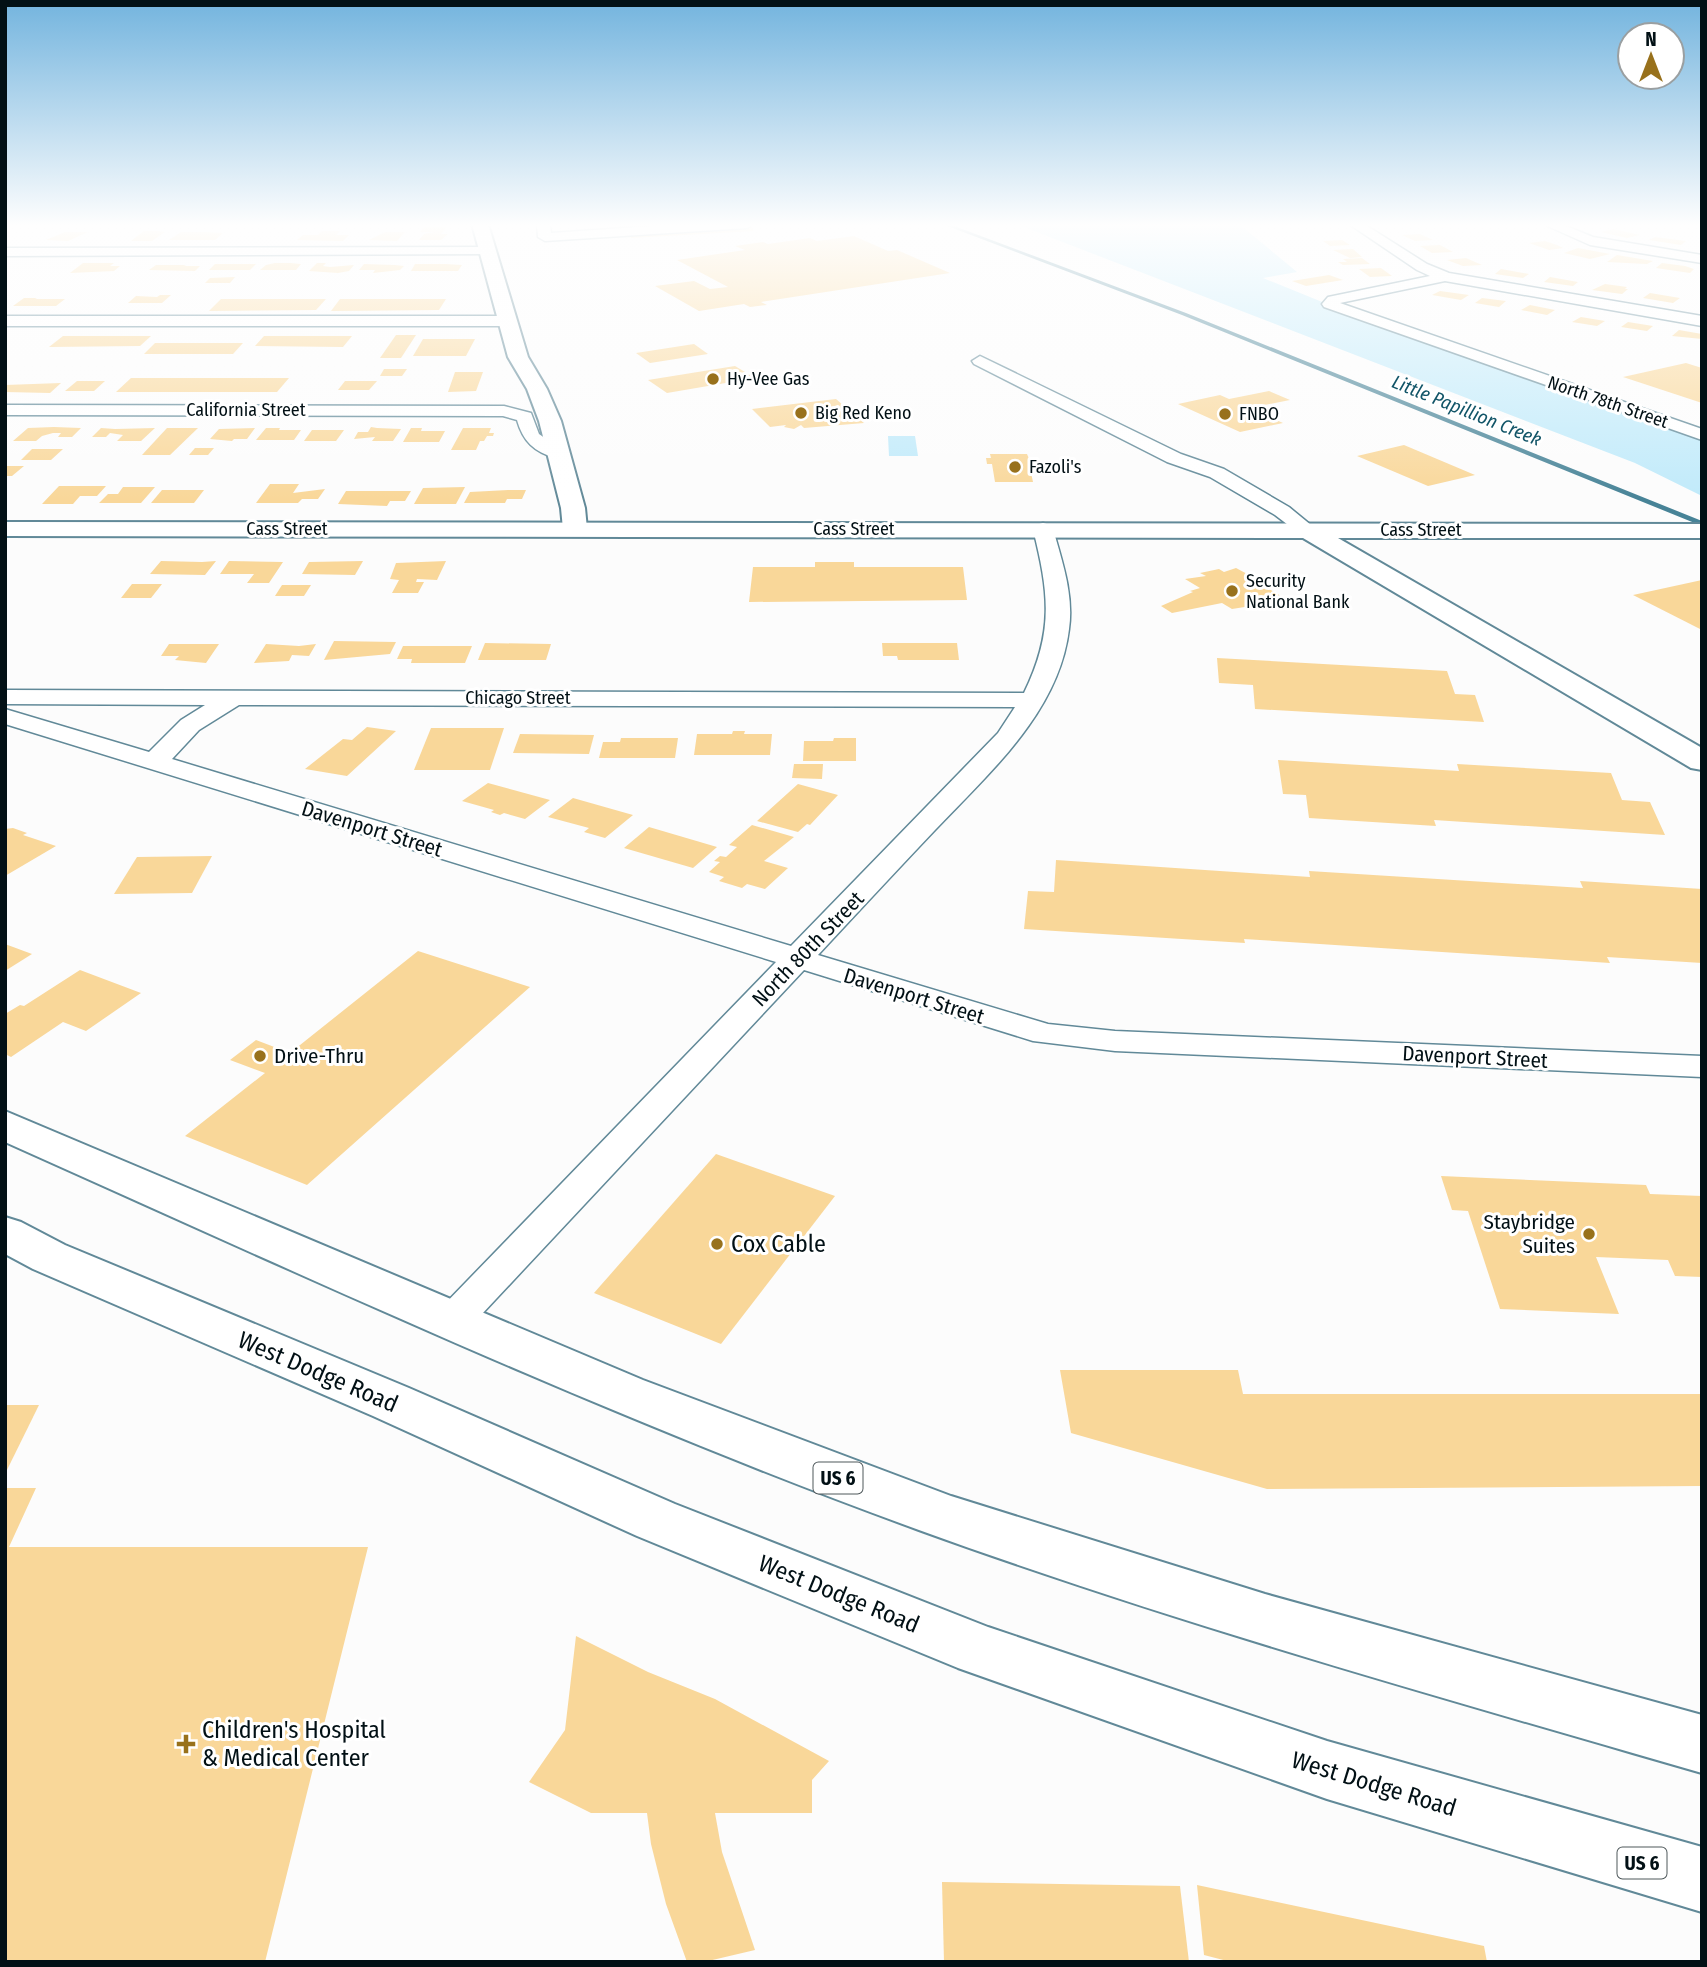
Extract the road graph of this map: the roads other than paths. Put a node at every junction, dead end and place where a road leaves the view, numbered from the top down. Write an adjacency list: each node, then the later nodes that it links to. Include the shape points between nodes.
1 (506, 316): 5 (main road)
2 (1363, 316): 11 (street, North 78th Street)
3 (1671, 316): 6 (street)
4 (5, 321): 5 (street)
5 (508, 321): 8 (main road, via 521,366)
6 (1702, 321)
7 (981, 361): 16 (street, via 1174,458 1186,472 1242,505)
8 (540, 396): 10 (street, California Street, via 526,404); 12 (main road)
9 (5, 410): 10 (street, California Street)
10 (486, 410): 12 (street, California Street, via 525,417 531,437)
11 (1702, 435)
12 (556, 452): 14 (main road)
13 (5, 529): 14 (main road, Cass Street)
14 (575, 529): 15 (main road, Cass Street)
15 (1044, 529): 16 (main road, Cass Street); 20 (street, North 80th Street, via 1059,617 1054,646)
16 (1307, 530): 17 (main road, Cass Street); 23 (main road)
17 (1702, 531)
18 (5, 697): 19 (street, Chicago Street)
19 (236, 697): 20 (street, Chicago Street); 22 (street, via 196,720)
20 (1031, 700): 24 (street, North 80th Street, via 995,753)
21 (5, 716): 22 (street, Davenport Street)
22 (155, 761): 24 (street, Davenport Street)
23 (1702, 761)
24 (797, 960): 25 (street, Davenport Street, via 1005,1024 1066,1037); 28 (street, North 80th Street)
25 (1702, 1068)
26 (5, 1125): 28 (main road, US 6)
27 (5, 1233): 30 (main road, West Dodge Road / US 6, via 49,1257 656,1520 979,1650 1339,1774)
28 (453, 1320): 29 (main road, US 6, via 701,1425 975,1526 1347,1645)
29 (1702, 1744)
30 (1702, 1880)

